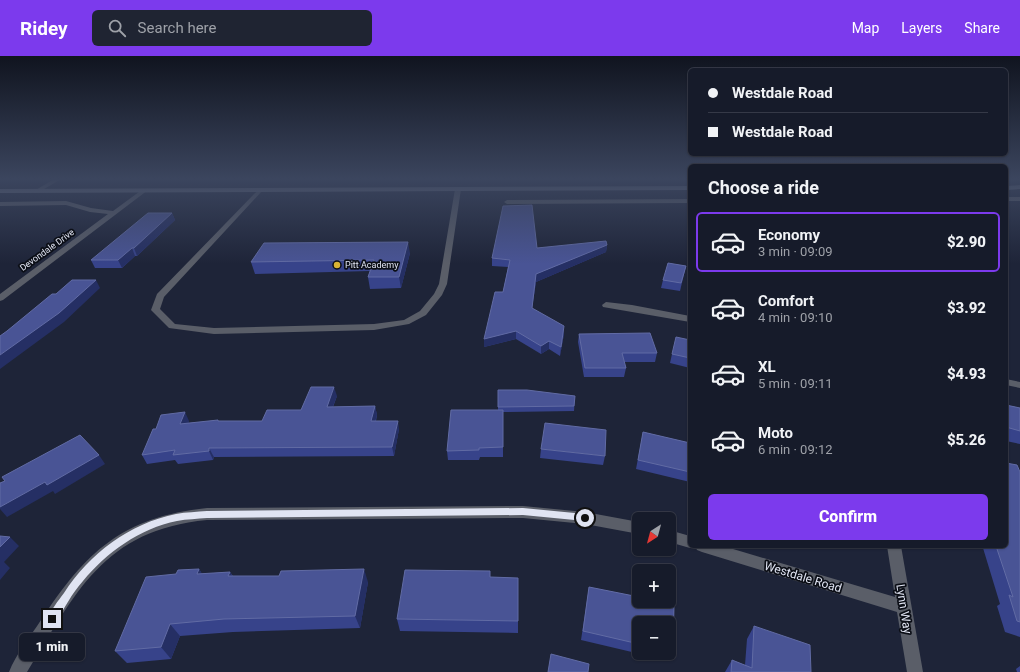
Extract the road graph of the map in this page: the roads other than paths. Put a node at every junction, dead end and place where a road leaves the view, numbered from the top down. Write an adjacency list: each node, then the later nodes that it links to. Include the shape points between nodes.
1 (79, 207): 5 (street)
2 (123, 207): 5 (street, Devondale Drive)
3 (244, 207): 4 (street, via 160,296 155,310 172,326 221,330 374,327 406,322 423,313 438,295 443,284)
4 (455, 207)
5 (115, 213): 6 (street, Devondale Drive)
6 (0, 298)
7 (606, 305): 8 (street)
8 (688, 319)
9 (1008, 382): 10 (street)
10 (1020, 385)
11 (632, 527): 17 (street, via 585,518 523,512 207,514 176,518 127,537 99,557 78,579)
12 (676, 538): 13 (street)
13 (688, 541)
14 (709, 548): 16 (street, Westdale Road)
15 (894, 548): 16 (street, Lynn Way)
16 (904, 607): 18 (street, Lynn Way)
17 (17, 672)
18 (915, 672)

